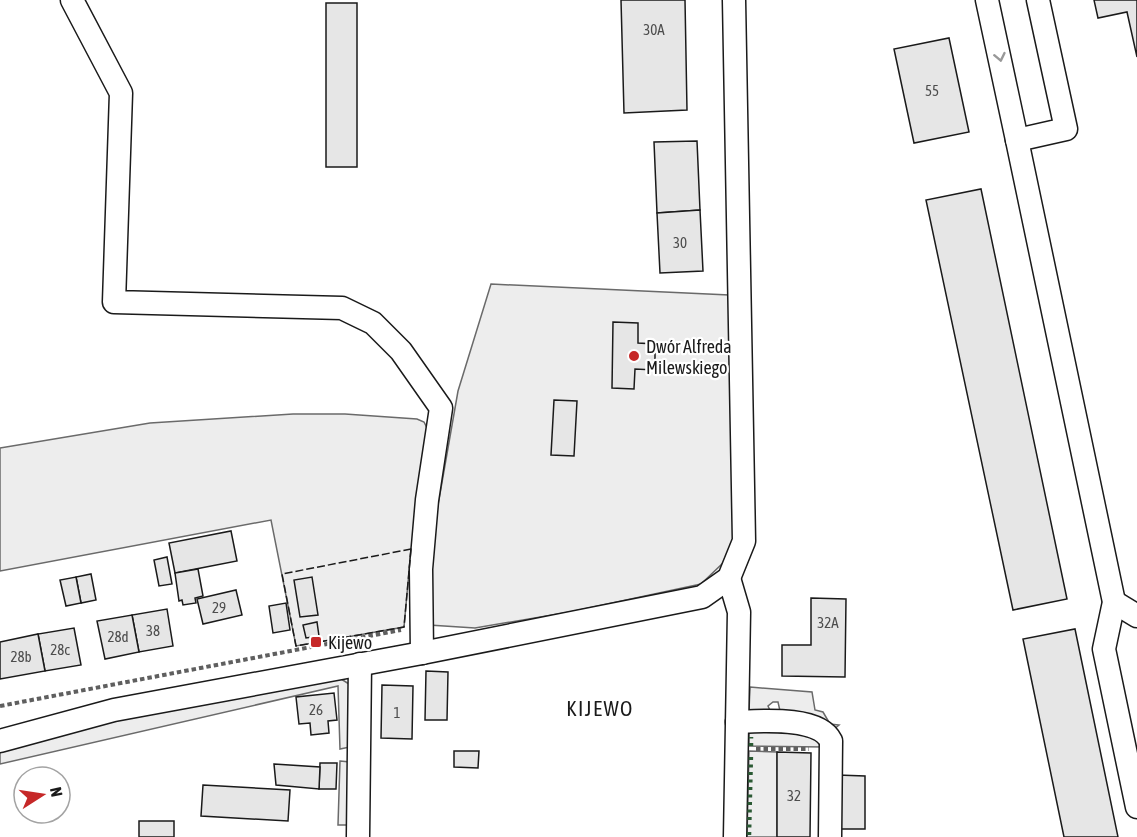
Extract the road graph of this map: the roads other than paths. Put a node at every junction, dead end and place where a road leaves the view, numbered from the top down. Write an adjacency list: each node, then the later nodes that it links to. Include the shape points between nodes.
1 (72, 0): 9 (street, via 121,93 114,302 342,308 373,323 401,351 441,408 421,569)
2 (734, 0): 6 (street, via 744,541)
3 (987, 0): 5 (street, one-way to 5)
4 (1038, 0): 5 (street, via 1066,129)
5 (1017, 140): 7 (street)
6 (729, 578): 9 (street, via 702,597); 11 (street, via 739,612)
7 (1114, 602): 8 (street); 13 (street, via 1104,649)
8 (1137, 616)
9 (422, 653): 10 (street)
10 (360, 664): 12 (street, via 114,710); 14 (street)
11 (737, 722): 15 (street); 16 (street, via 805,724 828,735)
12 (0, 741)
13 (1137, 807)
14 (358, 837)
15 (735, 837)
16 (830, 837)

